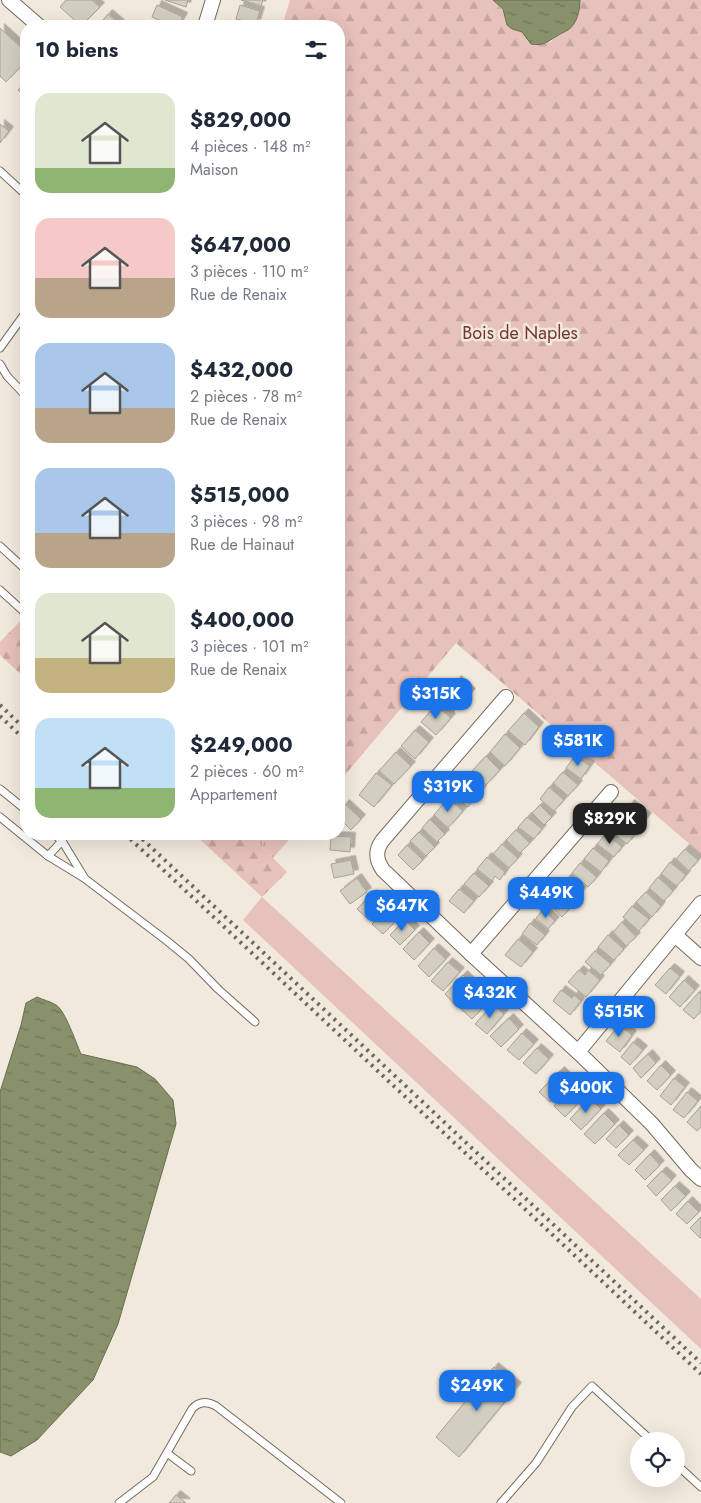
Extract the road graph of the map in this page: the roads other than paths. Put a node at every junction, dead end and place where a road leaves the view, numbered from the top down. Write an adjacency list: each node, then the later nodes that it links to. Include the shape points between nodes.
1 (9, 0): 3 (street)
2 (213, 0): 4 (street)
3 (32, 20)
4 (207, 20)
5 (0, 171): 6 (lane)
6 (20, 189)
7 (20, 320): 8 (lane)
8 (0, 348)
9 (0, 364): 10 (lane)
10 (20, 390)
11 (0, 546): 12 (lane)
12 (20, 564)
13 (0, 590): 14 (lane)
14 (20, 608)
15 (506, 697): 27 (street, via 382,841 377,851 383,870)
16 (0, 789): 18 (lane)
17 (611, 792): 27 (street)
18 (20, 805)
19 (0, 817): 20 (lane)
20 (20, 833)
21 (28, 840): 23 (lane)
22 (62, 841): 23 (lane); 24 (lane)
23 (48, 856): 24 (lane)
24 (84, 878): 29 (lane, via 179,951)
25 (701, 904): 26 (street)
26 (675, 935): 28 (street); 30 (street)
27 (471, 954): 30 (street)
28 (701, 958)
29 (254, 1022)
30 (578, 1052): 31 (street, via 652,1124)
31 (701, 1179)
32 (642, 1432): 39 (lane, via 592,1386 572,1407 540,1456)
33 (167, 1453): 34 (lane); 37 (lane, via 153,1477); 38 (lane, via 192,1409 200,1403 210,1403)
34 (191, 1471)
35 (685, 1472): 36 (lane)
36 (701, 1487)
37 (119, 1503)
38 (341, 1503)
39 (501, 1503)

